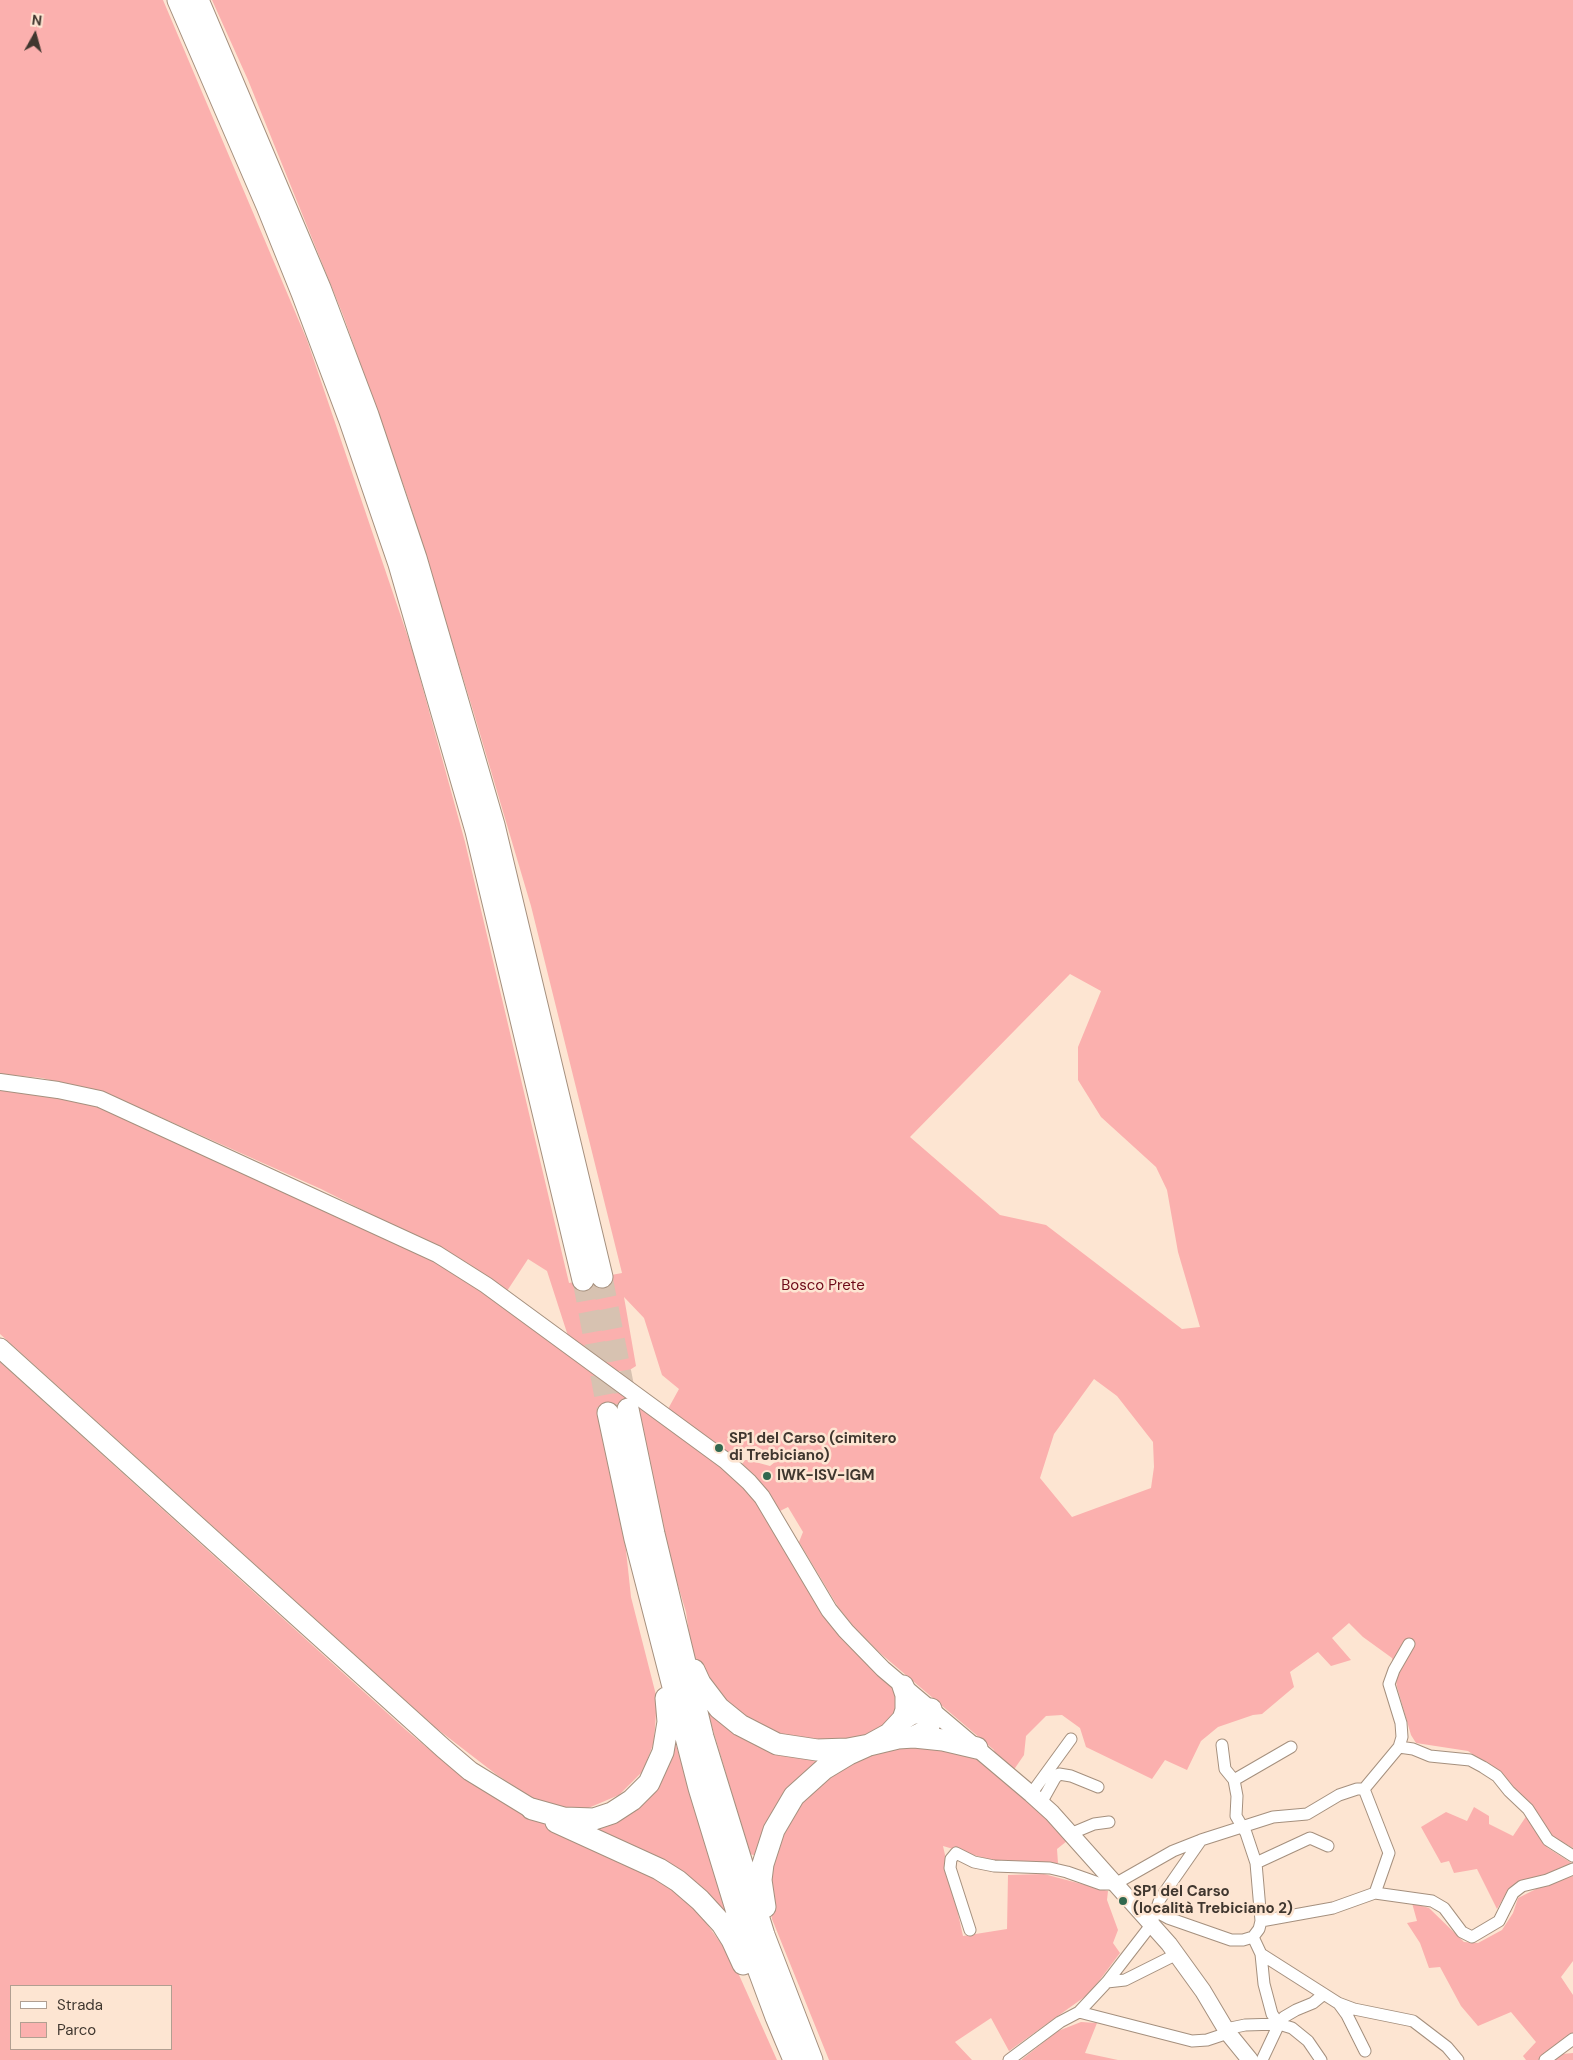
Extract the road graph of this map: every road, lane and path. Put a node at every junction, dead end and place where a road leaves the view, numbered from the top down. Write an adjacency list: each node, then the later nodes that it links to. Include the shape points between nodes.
1 (178, 0): 2 (highway, via 302,293 399,564 476,831 592,1279 494,825 416,558 368,415 320,288)
2 (198, 0)
3 (0, 1082): 8 (main road, via 78,1094 130,1111 415,1243 486,1285 726,1461 749,1482 762,1497 837,1621)
4 (0, 1348): 22 (main road, via 470,1771)
5 (618, 1411): 6 (highway)
6 (644, 1536): 13 (highway, via 674,1589 695,1675 719,1708 740,1725 777,1744 817,1750); 22 (highway, via 644,1602 668,1705 666,1740 660,1762 641,1792 612,1813 579,1820); 48 (highway, via 699,1788 730,1890); 49 (highway, via 764,1935)
7 (1410, 1644): 16 (street, via 1389,1684 1401,1723)
8 (903, 1686): 9 (main road); 10 (highway, via 906,1704)
9 (931, 1710): 10 (highway); 11 (highway, via 928,1728); 17 (main road)
10 (903, 1718): 13 (highway, via 889,1734)
11 (914, 1737): 13 (highway); 17 (highway)
12 (1071, 1739): 21 (street)
13 (869, 1745): 50 (highway, via 837,1760 811,1778 794,1796 774,1830 763,1864 764,1903 783,1966)
14 (1222, 1745): 18 (street, via 1225,1769)
15 (1291, 1747): 18 (street)
16 (1399, 1747): 20 (street); 28 (street, via 1430,1756 1470,1760 1483,1767 1528,1809 1548,1840)
17 (977, 1748): 21 (main road)
18 (1234, 1780): 24 (street, via 1236,1816)
19 (1098, 1787): 21 (street, via 1060,1774)
20 (1364, 1789): 24 (street, via 1339,1795 1307,1814 1273,1817); 32 (street, via 1389,1853)
21 (1036, 1798): 25 (main road)
22 (532, 1809): 47 (highway, via 659,1869 700,1900 732,1940)
23 (1109, 1822): 25 (street)
24 (1241, 1826): 26 (street); 29 (street)
25 (1070, 1834): 31 (main road)
26 (1202, 1840): 31 (street); 33 (street, via 1160,1899)
27 (1328, 1846): 29 (street, via 1310,1838)
28 (1573, 1856)
29 (1256, 1863): 34 (street)
30 (1573, 1869): 32 (street, via 1522,1886 1514,1893 1499,1921 1472,1937 1462,1932 1444,1908 1432,1901)
31 (1115, 1884): 33 (main road); 35 (street, via 1101,1884 1050,1868 994,1866 974,1862 956,1853 950,1868)
32 (1376, 1893): 34 (street, via 1333,1908)
33 (1153, 1918): 36 (street, via 1168,1918 1232,1940); 37 (main road); 39 (street)
34 (1261, 1921): 36 (street)
35 (970, 1930)
36 (1253, 1936): 38 (street)
37 (1177, 1954): 39 (street, via 1125,1980); 44 (main road)
38 (1261, 1954): 40 (street); 43 (street, via 1267,1998)
39 (1107, 1982): 42 (street)
40 (1324, 1994): 41 (street); 43 (street, via 1284,2017)
41 (1338, 2002): 46 (street); 55 (street, via 1354,2009 1413,2021 1447,2047)
42 (1079, 2012): 44 (street, via 1192,2041 1213,2039); 51 (street, via 1054,2026)
43 (1279, 2024): 44 (street, via 1245,2025); 53 (street); 54 (street, via 1292,2028 1308,2041)
44 (1227, 2031): 52 (main road)
45 (1573, 2039): 56 (street)
46 (1365, 2051)
47 (786, 2060)
48 (794, 2060)
49 (812, 2060)
50 (819, 2060)
51 (1009, 2060)
52 (1250, 2060)
53 (1262, 2060)
54 (1322, 2060)
55 (1458, 2060)
56 (1545, 2060)

